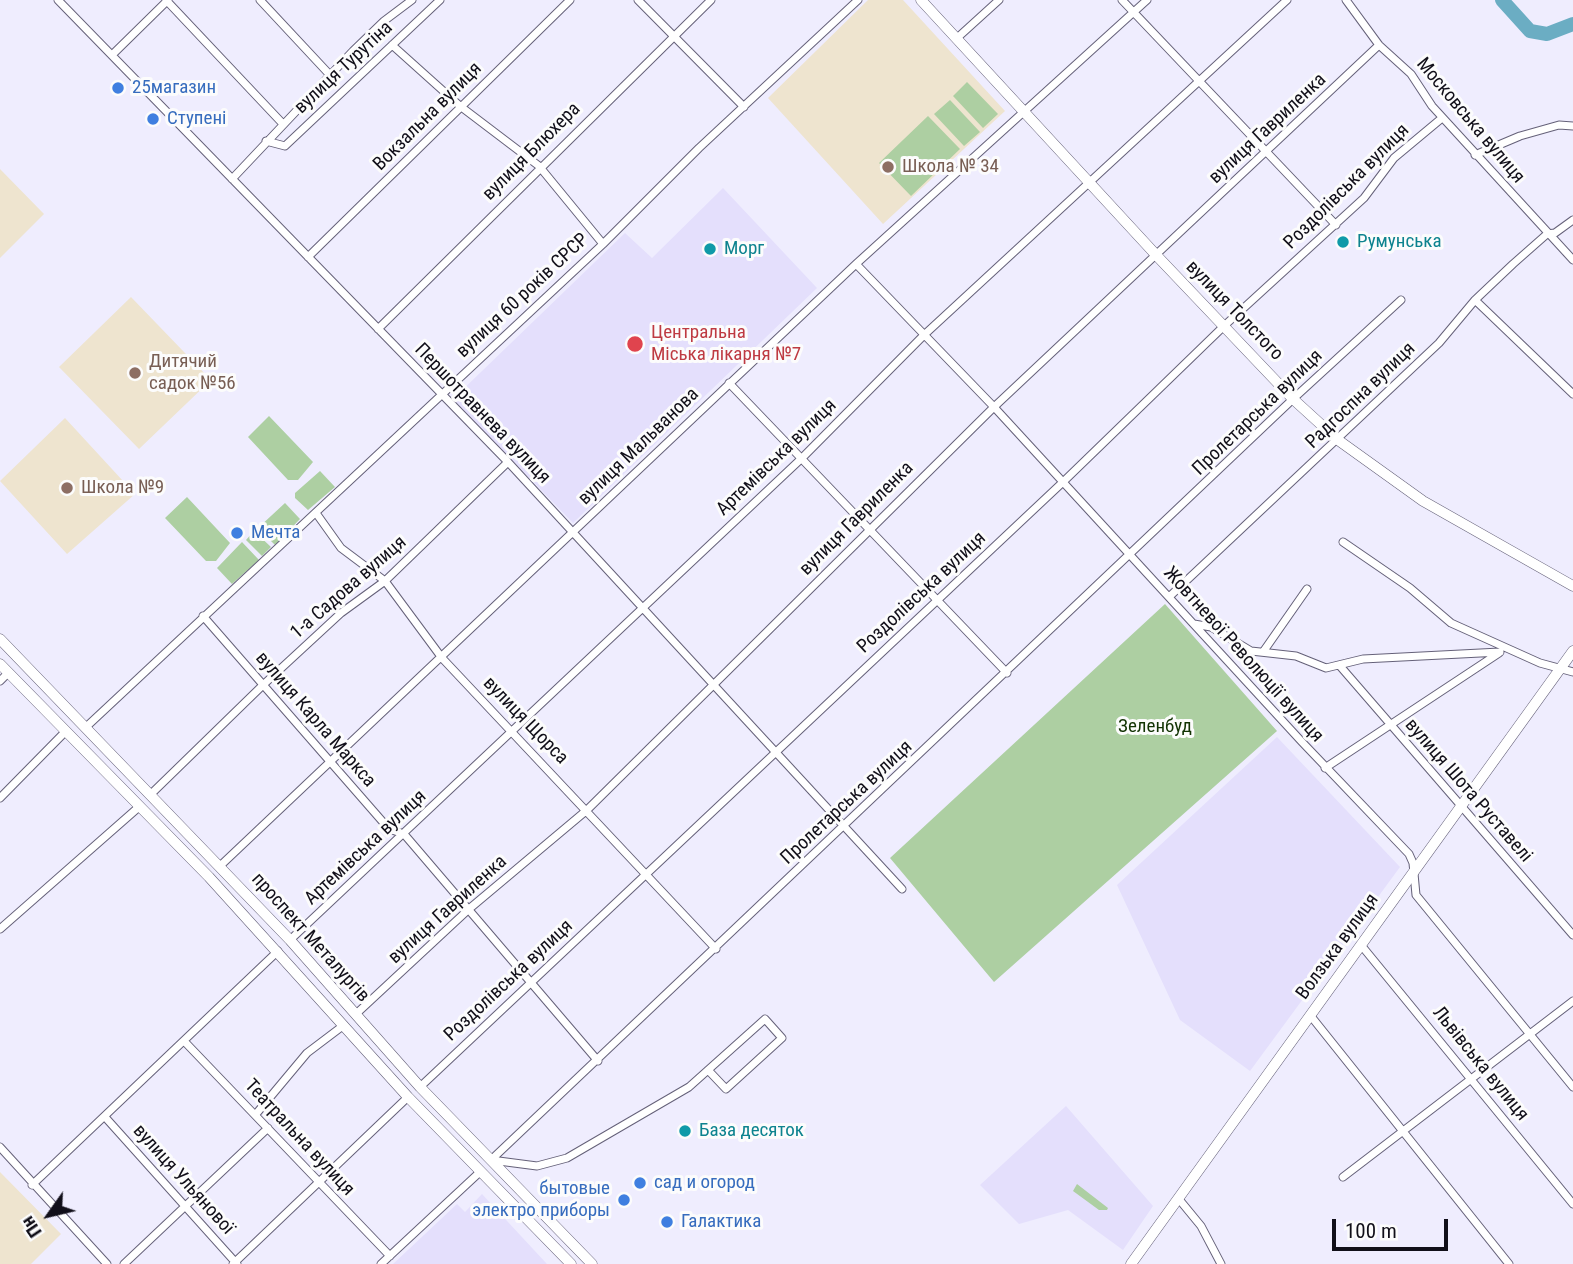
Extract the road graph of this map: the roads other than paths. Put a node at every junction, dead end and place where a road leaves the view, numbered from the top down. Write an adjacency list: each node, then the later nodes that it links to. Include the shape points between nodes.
1 (58, 0): 21 (street, Першотравнева вулиця)
2 (167, 0): 21 (street); 28 (street)
3 (260, 0): 22 (street)
4 (412, 0): 22 (street, вулиця Турутіна)
5 (440, 0): 19 (street, вулиця Турутіна)
6 (570, 0): 24 (street, Вокзальна вулиця)
7 (638, 0): 17 (street)
8 (711, 0): 17 (street, вулиця Блюхера)
9 (858, 0): 25 (street, вулиця 60 років СРСР)
10 (921, 0): 18 (street, вулиця Толстого)
11 (999, 0): 18 (street)
12 (1122, 0): 16 (street)
13 (1147, 0): 16 (street, вулиця Мальванова)
14 (1287, 0): 23 (street, Артемівська вулиця)
15 (1346, 0): 20 (street, Московська вулиця)
16 (1133, 13): 23 (street); 26 (street, вулиця Мальванова)
17 (673, 36): 25 (street); 33 (street, вулиця Блюхера)
18 (956, 39): 26 (street, вулиця Толстого)
19 (392, 45): 24 (street); 30 (street, вулиця Турутіна, via 285,146)
20 (1379, 45): 27 (street, Московська вулиця, via 1411,74); 31 (street, вулиця Гавриленка)
21 (112, 55): 34 (street, Першотравнева вулиця)
22 (330, 75): 28 (street, вулиця Турутіна)
23 (1200, 82): 31 (street); 35 (street, Артемівська вулиця)
24 (460, 106): 33 (street); 41 (street, Вокзальна вулиця)
25 (744, 107): 39 (street, вулиця 60 років СРСР)
26 (1022, 110): 35 (street, вулиця Толстого); 43 (street, вулиця Мальванова)
27 (1442, 118): 32 (street, Московська вулиця); 37 (street, Роздолівська вулиця, via 1394,158)
28 (283, 124): 30 (street, вулиця Турутіна)
29 (1573, 126): 32 (street, via 1559,125 1520,136)
30 (266, 141): 34 (street, вулиця Турутіна)
31 (1266, 152): 37 (street); 40 (street, вулиця Гавриленка)
32 (1475, 155): 38 (street, Московська вулиця)
33 (539, 166): 39 (street); 47 (street, вулиця Блюхера)
34 (232, 179): 41 (street, Першотравнева вулиця)
35 (1090, 182): 40 (street, вулиця Толстого); 48 (street, Артемівська вулиця)
36 (1573, 220): 38 (street, Радгоспна вулиця)
37 (1336, 225): 46 (street, Роздолівська вулиця)
38 (1547, 234): 42 (street, Московська вулиця); 45 (street, Радгоспна вулиця)
39 (603, 244): 50 (street, вулиця 60 років СРСР)
40 (1157, 256): 46 (street, вулиця Толстого); 53 (street, вулиця Гавриленка)
41 (308, 257): 47 (street, Першотравнева вулиця)
42 (1573, 260)
43 (856, 264): 48 (street, Жовтневої Революції вулиця); 49 (street, вулиця Мальванова)
44 (1401, 300): 52 (street, Пролетарська вулиця)
45 (1475, 300): 51 (street); 54 (street, Радгоспна вулиця, via 1439,343)
46 (1224, 326): 52 (street, вулиця Толстого); 57 (street, Роздолівська вулиця)
47 (378, 329): 50 (street, Першотравнева вулиця)
48 (924, 335): 53 (street, Жовтневої Революції вулиця); 55 (street, Артемівська вулиця)
49 (729, 383): 55 (street); 60 (street, вулиця Мальванова)
50 (442, 394): 56 (street, Першотравнева вулиця); 58 (street, вулиця 60 років СРСР)
51 (1573, 394)
52 (1293, 399): 54 (street, вулиця Толстого); 62 (street, Пролетарська вулиця)
53 (994, 408): 57 (street, Жовтневої Революції вулиця); 59 (street, вулиця Гавриленка)
54 (1338, 440): 64 (street, вулиця Толстого, via 1423,501); 66 (street, Радгоспна вулиця)
55 (802, 458): 59 (street); 68 (street, Артемівська вулиця)
56 (508, 462): 60 (street, Першотравнева вулиця); 63 (street, 1-а Садова вулиця)
57 (1063, 482): 62 (street, Жовтневої Революції вулиця); 67 (street, Роздолівська вулиця)
58 (316, 513): 63 (street, вулиця Щорса, via 341,548); 69 (street, вулиця 60 років СРСР)
59 (869, 529): 67 (street); 85 (street, вулиця Гавриленка)
60 (572, 533): 68 (street, Першотравнева вулиця); 75 (street, вулиця Мальванова)
61 (1343, 542): 72 (street, via 1410,588 1451,624)
62 (1132, 555): 66 (street, Жовтневої Революції вулиця); 82 (street, Пролетарська вулиця)
63 (385, 581): 75 (street, вулиця Щорса); 86 (street, 1-а Садова вулиця, via 341,613)
64 (1573, 586)
65 (1307, 589): 74 (street)
66 (1169, 597): 70 (street, Жовтневої Революції вулиця)
67 (937, 600): 82 (street); 91 (street, Роздолівська вулиця)
68 (645, 607): 85 (street, Першотравнева вулиця); 89 (street, Артемівська вулиця)
69 (203, 616): 86 (street, вулиця Карла Маркса); 88 (street, вулиця 60 років СРСР)
70 (1194, 624): 74 (street, via 1211,627 1251,652); 93 (street, Жовтневої Революції вулиця)
71 (0, 639): 78 (street, проспект Металургів)
72 (1503, 650): 77 (street, via 1363,659); 79 (street); 87 (street)
73 (1573, 651): 79 (street, Волзька вулиця)
74 (1263, 652): 77 (street, via 1296,656 1326,668)
75 (442, 658): 89 (street, вулиця Щорса); 92 (street, вулиця Мальванова)
76 (0, 664): 81 (street, проспект Металургів)
77 (1340, 666): 87 (street, вулиця Шота Руставелі)
78 (29, 669): 84 (street); 88 (street, проспект Металургів)
79 (1560, 670): 80 (street); 97 (street, Волзька вулиця)
80 (1573, 672)
81 (8, 673): 83 (street); 84 (street, проспект Металургів)
82 (1007, 673): 99 (street, Пролетарська вулиця)
83 (0, 681)
84 (17, 682): 90 (street, проспект Металургів)
85 (715, 683): 91 (street, Першотравнева вулиця); 98 (street, вулиця Гавриленка)
86 (263, 685): 92 (street, вулиця Карла Маркса); 94 (street, 1-а Садова вулиця)
87 (1389, 724): 93 (street); 97 (street, вулиця Шота Руставелі)
88 (85, 728): 90 (street); 94 (street, проспект Металургів)
89 (513, 731): 98 (street, вулиця Щорса); 100 (street, Артемівська вулиця)
90 (70, 735): 95 (street); 96 (street, проспект Металургів)
91 (777, 751): 99 (street, Першотравнева вулиця); 102 (street, Роздолівська вулиця)
92 (331, 763): 100 (street, вулиця Карла Маркса, via 389,829); 101 (street, вулиця Мальванова)
93 (1325, 768): 103 (street, Жовтневої Революції вулиця, via 1409,853)
94 (150, 795): 96 (street); 101 (street, проспект Металургів)
95 (0, 798)
96 (141, 806): 104 (street, проспект Металургів); 107 (street)
97 (1461, 807): 103 (street, Волзька вулиця); 108 (street, вулиця Шота Руставелі)
98 (587, 810): 102 (street, вулиця Щорса); 106 (street, вулиця Гавриленка)
99 (846, 826): 105 (street, Першотравнева вулиця); 111 (street, Пролетарська вулиця)
100 (404, 834): 106 (street, вулиця Карла Маркса); 109 (street, Артемівська вулиця)
101 (220, 866): 104 (street); 109 (street, проспект Металургів)
102 (647, 874): 111 (street, вулиця Щорса); 113 (street, Роздолівська вулиця)
103 (1413, 874): 110 (street, Волзька вулиця); 118 (street, Жовтневої Революції вулиця, via 1416,895)
104 (209, 877): 112 (street, проспект Металургів)
105 (902, 889)
106 (469, 909): 113 (street, вулиця Карла Маркса); 115 (street, вулиця Гавриленка)
107 (0, 929)
108 (1573, 935)
109 (290, 940): 112 (street); 115 (street, проспект Металургів)
110 (1361, 945): 116 (street, Волзька вулиця); 122 (street, Львівська вулиця)
111 (716, 948): 120 (street, Пролетарська вулиця)
112 (279, 951): 117 (street, проспект Металургів); 119 (street)
113 (531, 982): 120 (street, вулиця Карла Маркса); 123 (street, Роздолівська вулиця)
114 (1573, 1001): 118 (street)
115 (356, 1014): 117 (street); 123 (street, проспект Металургів)
116 (1310, 1015): 129 (street); 136 (street, Волзька вулиця)
117 (344, 1025): 125 (street, проспект Металургів); 126 (street, via 307,1053)
118 (1529, 1033): 122 (street); 124 (street, Жовтневої Революції вулиця)
119 (184, 1041): 126 (street, Театральна вулиця); 127 (street)
120 (598, 1060): 131 (street, Пролетарська вулиця)
121 (708, 1070): 121 (street, via 765,1019 782,1038 726,1089); 131 (street, via 690,1087 568,1158 537,1166)
122 (1472, 1077): 129 (street); 137 (street, Львівська вулиця)
123 (420, 1087): 125 (street); 131 (street, проспект Металургів)
124 (1573, 1087)
125 (408, 1097): 132 (street, проспект Металургів); 134 (street)
126 (256, 1114): 128 (street, Театральна вулиця)
127 (105, 1117): 135 (street); 138 (street, вулиця Ульянової)
128 (268, 1128): 134 (street, Театральна вулиця); 138 (street)
129 (1403, 1132): 133 (street); 148 (street)
130 (0, 1147): 135 (street)
131 (491, 1160): 132 (street); 145 (street, проспект Металургів)
132 (481, 1171): 139 (street); 144 (street, проспект Металургів)
133 (1343, 1177)
134 (317, 1182): 139 (street, Театральна вулиця); 141 (street)
135 (32, 1185): 140 (street)
136 (1178, 1198): 146 (street, Волзька вулиця); 147 (street, via 1201,1226)
137 (1573, 1204)
138 (186, 1206): 141 (street, вулиця Ульянової); 142 (street)
139 (390, 1256): 143 (street)
140 (101, 1262)
141 (235, 1263)
142 (124, 1264)
143 (381, 1264)
144 (571, 1264)
145 (592, 1264)
146 (1130, 1264)
147 (1221, 1264)
148 (1509, 1264)

